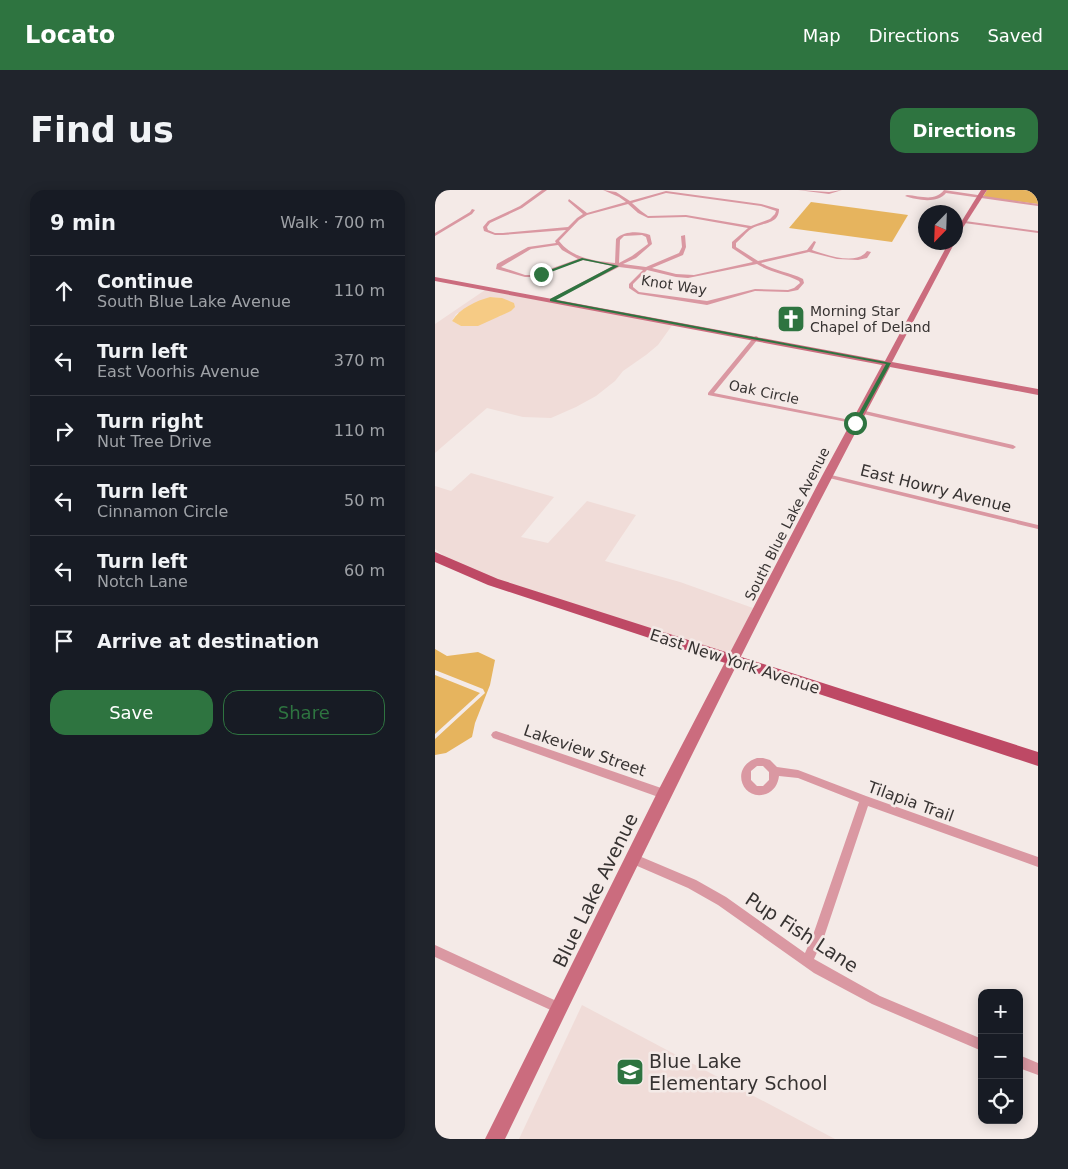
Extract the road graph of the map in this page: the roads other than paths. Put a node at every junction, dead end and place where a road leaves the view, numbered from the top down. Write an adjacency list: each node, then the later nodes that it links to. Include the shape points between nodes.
1 (545, 190): 18 (street, via 521,207 489,222 485,227 487,231 503,234)
2 (605, 190): 11 (street, via 617,193)
3 (800, 190): 4 (street, via 829,194)
4 (840, 190)
5 (985, 190): 9 (main road)
6 (672, 191): 11 (street); 17 (street, via 778,210 768,222)
7 (946, 192): 8 (street, via 934,199); 9 (street)
8 (907, 196)
9 (979, 197): 12 (street); 15 (main road)
10 (569, 200): 14 (street)
11 (629, 202): 14 (street); 17 (street, via 642,215 653,218 686,216)
12 (1038, 205)
13 (473, 210): 20 (street)
14 (586, 214): 18 (street)
15 (965, 222): 16 (main road); 19 (street)
16 (963, 225)
17 (751, 227): 28 (street, via 734,243 734,248)
18 (568, 228): 23 (street, via 557,240)
19 (1038, 232)
20 (435, 235)
21 (683, 236): 30 (street, Knot Way, via 681,254)
22 (814, 242): 25 (street)
23 (559, 244): 27 (street); 27 (street, via 529,248 497,268 533,276)
24 (949, 250): 34 (main road, South Blue Lake Avenue)
25 (809, 251): 26 (street, via 852,260 865,258); 28 (street)
26 (869, 252)
27 (582, 259): 29 (street)
28 (758, 262): 30 (street, via 680,278); 30 (street, Knot Way, via 770,270 796,276 802,283 788,291 755,290 717,302 697,303 638,293 631,284)
29 (617, 266): 29 (street, via 650,244 648,236 623,235 618,240); 30 (street); 32 (street)
30 (646, 269)
31 (435, 279): 32 (main road)
32 (552, 300): 33 (main road)
33 (756, 338): 34 (main road); 37 (street, Oak Circle, via 710,394)
34 (889, 363): 35 (main road); 36 (main road, South Blue Lake Avenue)
35 (1038, 392)
36 (861, 412): 37 (main road, South Blue Lake Avenue); 38 (street)
37 (855, 423): 39 (main road, South Blue Lake Avenue)
38 (1013, 447)
39 (827, 476): 40 (street, East Howry Avenue); 42 (main road, South Blue Lake Avenue)
40 (1038, 527)
41 (438, 560): 42 (main road, East New York Avenue, via 493,582)
42 (733, 660): 44 (main road, East New York Avenue); 46 (main road, Blue Lake Avenue)
43 (496, 735): 46 (street, Lakeview Street)
44 (1038, 759)
45 (774, 771): 47 (street, Tilapia Trail, via 798,774)
46 (664, 794): 48 (main road, Blue Lake Avenue)
47 (865, 800): 49 (street, Tilapia Trail); 51 (street)
48 (633, 858): 51 (street, Pup Fish Lane, via 722,901); 52 (main road, Blue Lake Avenue)
49 (1038, 862)
50 (435, 951): 52 (street)
51 (807, 961): 53 (street, Pup Fish Lane, via 876,1000)
52 (559, 1008): 56 (main road, Blue Lake Avenue)
53 (978, 1043)
54 (1023, 1063): 55 (street)
55 (1038, 1069)
56 (495, 1139)

